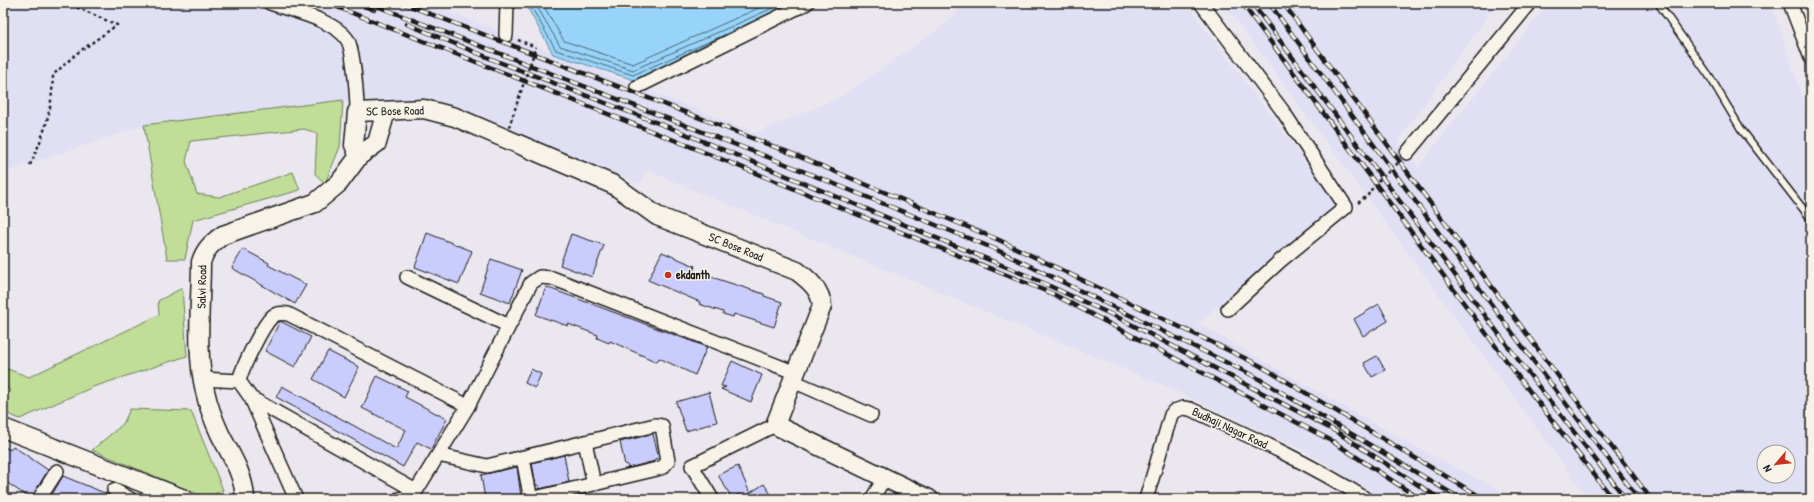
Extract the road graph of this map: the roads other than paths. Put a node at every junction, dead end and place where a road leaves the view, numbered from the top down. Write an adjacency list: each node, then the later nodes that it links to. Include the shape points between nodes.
1 (270, 3): 12 (street, via 330,25 348,40 357,88)
2 (507, 3): 8 (street)
3 (807, 3): 10 (street)
4 (1201, 3): 17 (street, via 1282,110 1346,207 1280,261)
5 (1530, 3): 13 (street)
6 (1658, 3): 15 (lane, via 1710,77 1741,130)
7 (1790, 3): 9 (street)
8 (506, 35)
9 (1811, 58)
10 (636, 87)
11 (386, 111): 12 (street, SC Bose Road); 14 (street, Salvi Road, via 377,143); 19 (street, SC Bose Road, via 424,109 456,117 614,184 657,216 797,271 816,289 821,297 822,306)
12 (358, 112): 14 (street, via 354,145)
13 (1407, 153)
14 (359, 156): 20 (street, Salvi Road, via 339,183 315,203 224,235 204,252 201,262)
15 (1811, 219)
16 (407, 277): 18 (street)
17 (1228, 309)
18 (509, 326): 19 (street, via 531,283 540,277 552,278); 23 (street)
19 (794, 377): 24 (street); 25 (street, SC Bose Road)
20 (203, 378): 21 (street); 38 (street, Salvi Road, via 219,432 243,481)
21 (239, 381): 22 (street); 23 (street, via 242,369 270,320 280,313 288,314)
22 (251, 398): 34 (street); 39 (street)
23 (468, 406): 28 (street)
24 (871, 415)
25 (775, 425): 31 (street); 41 (street, via 692,466)
26 (3, 428): 37 (street)
27 (585, 442): 29 (street); 32 (street); 32 (street, via 655,425 662,426 664,430 668,461 664,467)
28 (438, 455): 29 (street, via 487,466); 34 (street)
29 (523, 458): 32 (street, via 532,498)
30 (57, 471): 35 (street)
31 (885, 477): 42 (street); 43 (street)
32 (594, 484)
33 (114, 490): 36 (street)
34 (416, 491): 40 (street)
35 (39, 499)
36 (130, 499)
37 (184, 499)
38 (245, 499)
39 (296, 499)
40 (400, 499)
41 (712, 499)
42 (872, 499)
43 (929, 499)
44 (1146, 499): 45 (street, Budhaji Nagar Road, via 1171,415 1183,408 1236,430)
45 (1366, 499)

